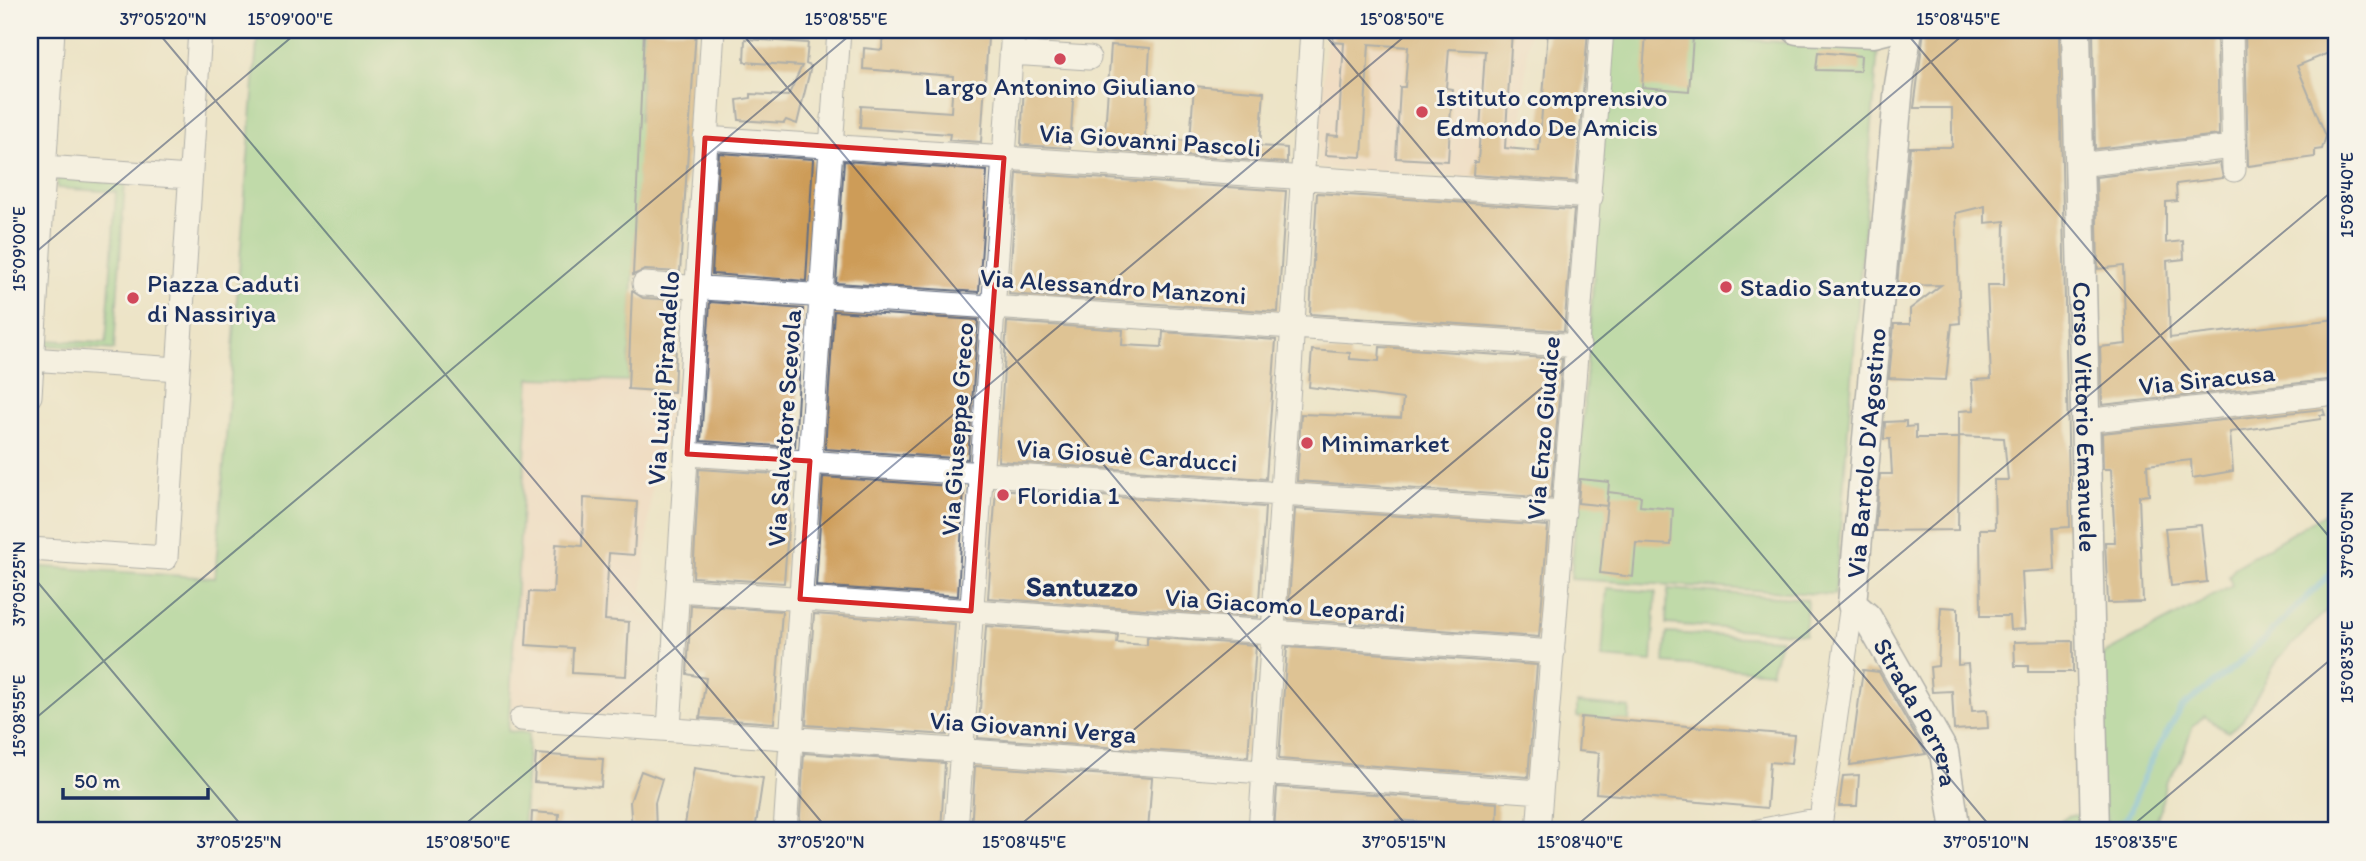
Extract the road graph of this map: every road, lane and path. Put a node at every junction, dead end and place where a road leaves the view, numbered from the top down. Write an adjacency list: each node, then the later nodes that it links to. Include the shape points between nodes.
1 (34, 30): 17 (street)
2 (53, 30): 23 (street)
3 (200, 30): 25 (street)
4 (713, 30): 18 (street, Via Luigi Pirandello)
5 (839, 30): 19 (street, Via Salvatore Scevola)
6 (1013, 30): 14 (street, Via Giuseppe Greco)
7 (1312, 30): 26 (street)
8 (1602, 30): 27 (street, Via Enzo Giudice)
9 (1797, 30): 10 (main road)
10 (1885, 30): 16 (main road)
11 (1908, 30): 16 (main road)
12 (2076, 30): 22 (main road, Corso Vittorio Emanuele)
13 (2231, 30): 20 (street)
14 (1011, 53): 15 (street); 21 (street, Via Giuseppe Greco)
15 (1089, 58)
16 (1899, 85): 47 (main road, Via Bartolo D'Agostino)
17 (30, 99)
18 (705, 138): 19 (street, Via Giovanni Pascoli); 29 (street, Via Luigi Pirandello)
19 (831, 146): 21 (street, Via Giovanni Pascoli); 30 (street, Via Salvatore Scevola)
20 (2233, 147): 22 (street); 24 (street)
21 (1004, 158): 26 (street, Via Giovanni Pascoli); 31 (street, Via Giuseppe Greco)
22 (2078, 165): 38 (main road, Corso Vittorio Emanuele)
23 (37, 167): 25 (street); 34 (street)
24 (2234, 170)
25 (190, 177): 35 (street)
26 (1302, 178): 27 (street, Via Giovanni Pascoli); 32 (street)
27 (1591, 197): 33 (street, Via Enzo Giudice)
28 (644, 284): 29 (street, Via Alessandro Manzoni)
29 (697, 286): 30 (street, Via Alessandro Manzoni); 39 (street, Via Luigi Pirandello)
30 (821, 294): 31 (street, Via Alessandro Manzoni); 40 (street, Via Salvatore Scevola)
31 (994, 306): 32 (street, Via Alessandro Manzoni); 41 (street, Via Giuseppe Greco)
32 (1293, 326): 33 (street, Via Alessandro Manzoni); 42 (street)
33 (1579, 346): 43 (street, Via Enzo Giudice)
34 (31, 359): 35 (street); 37 (street)
35 (178, 369): 44 (street, via 166,558)
36 (2336, 393): 38 (street, Via Siracusa)
37 (30, 396)
38 (2084, 421): 57 (main road, Corso Vittorio Emanuele)
39 (687, 454): 40 (street, Via Giosuè Carducci); 45 (street, Via Luigi Pirandello)
40 (810, 461): 41 (street, Via Giosuè Carducci); 46 (street, Via Salvatore Scevola)
41 (982, 473): 42 (street, Via Giosuè Carducci); 48 (street, Via Giuseppe Greco)
42 (1282, 494): 43 (street, Via Giosuè Carducci); 49 (street)
43 (1564, 513): 50 (street, Via Enzo Giudice)
44 (30, 549)
45 (678, 590): 46 (street, Via Giacomo Leopardi); 52 (street, Via Luigi Pirandello)
46 (800, 599): 48 (street, Via Giacomo Leopardi); 53 (street, Via Salvatore Scevola)
47 (1852, 604): 62 (street, Via Bartolo D'Agostino, via 1821,819); 63 (main road, Strada Perrera, via 1867,617 1944,752)
48 (971, 611): 49 (street, Via Giacomo Leopardi); 54 (street, Via Giuseppe Greco)
49 (1273, 632): 50 (street, Via Giacomo Leopardi); 55 (street)
50 (1553, 652): 56 (street, Via Enzo Giudice)
51 (521, 719): 52 (street, Via Giovanni Verga)
52 (669, 729): 53 (street, Via Giovanni Verga)
53 (792, 738): 54 (street, Via Giovanni Verga); 58 (street, Via Salvatore Scevola)
54 (961, 750): 55 (street, Via Giovanni Verga); 59 (street, Via Giuseppe Greco)
55 (1264, 771): 56 (street, Via Giovanni Verga); 60 (street)
56 (1541, 792): 61 (street, Via Enzo Giudice)
57 (2095, 818)
58 (785, 831)
59 (956, 831)
60 (1260, 831)
61 (1538, 831)
62 (1758, 831)
63 (1956, 831)

